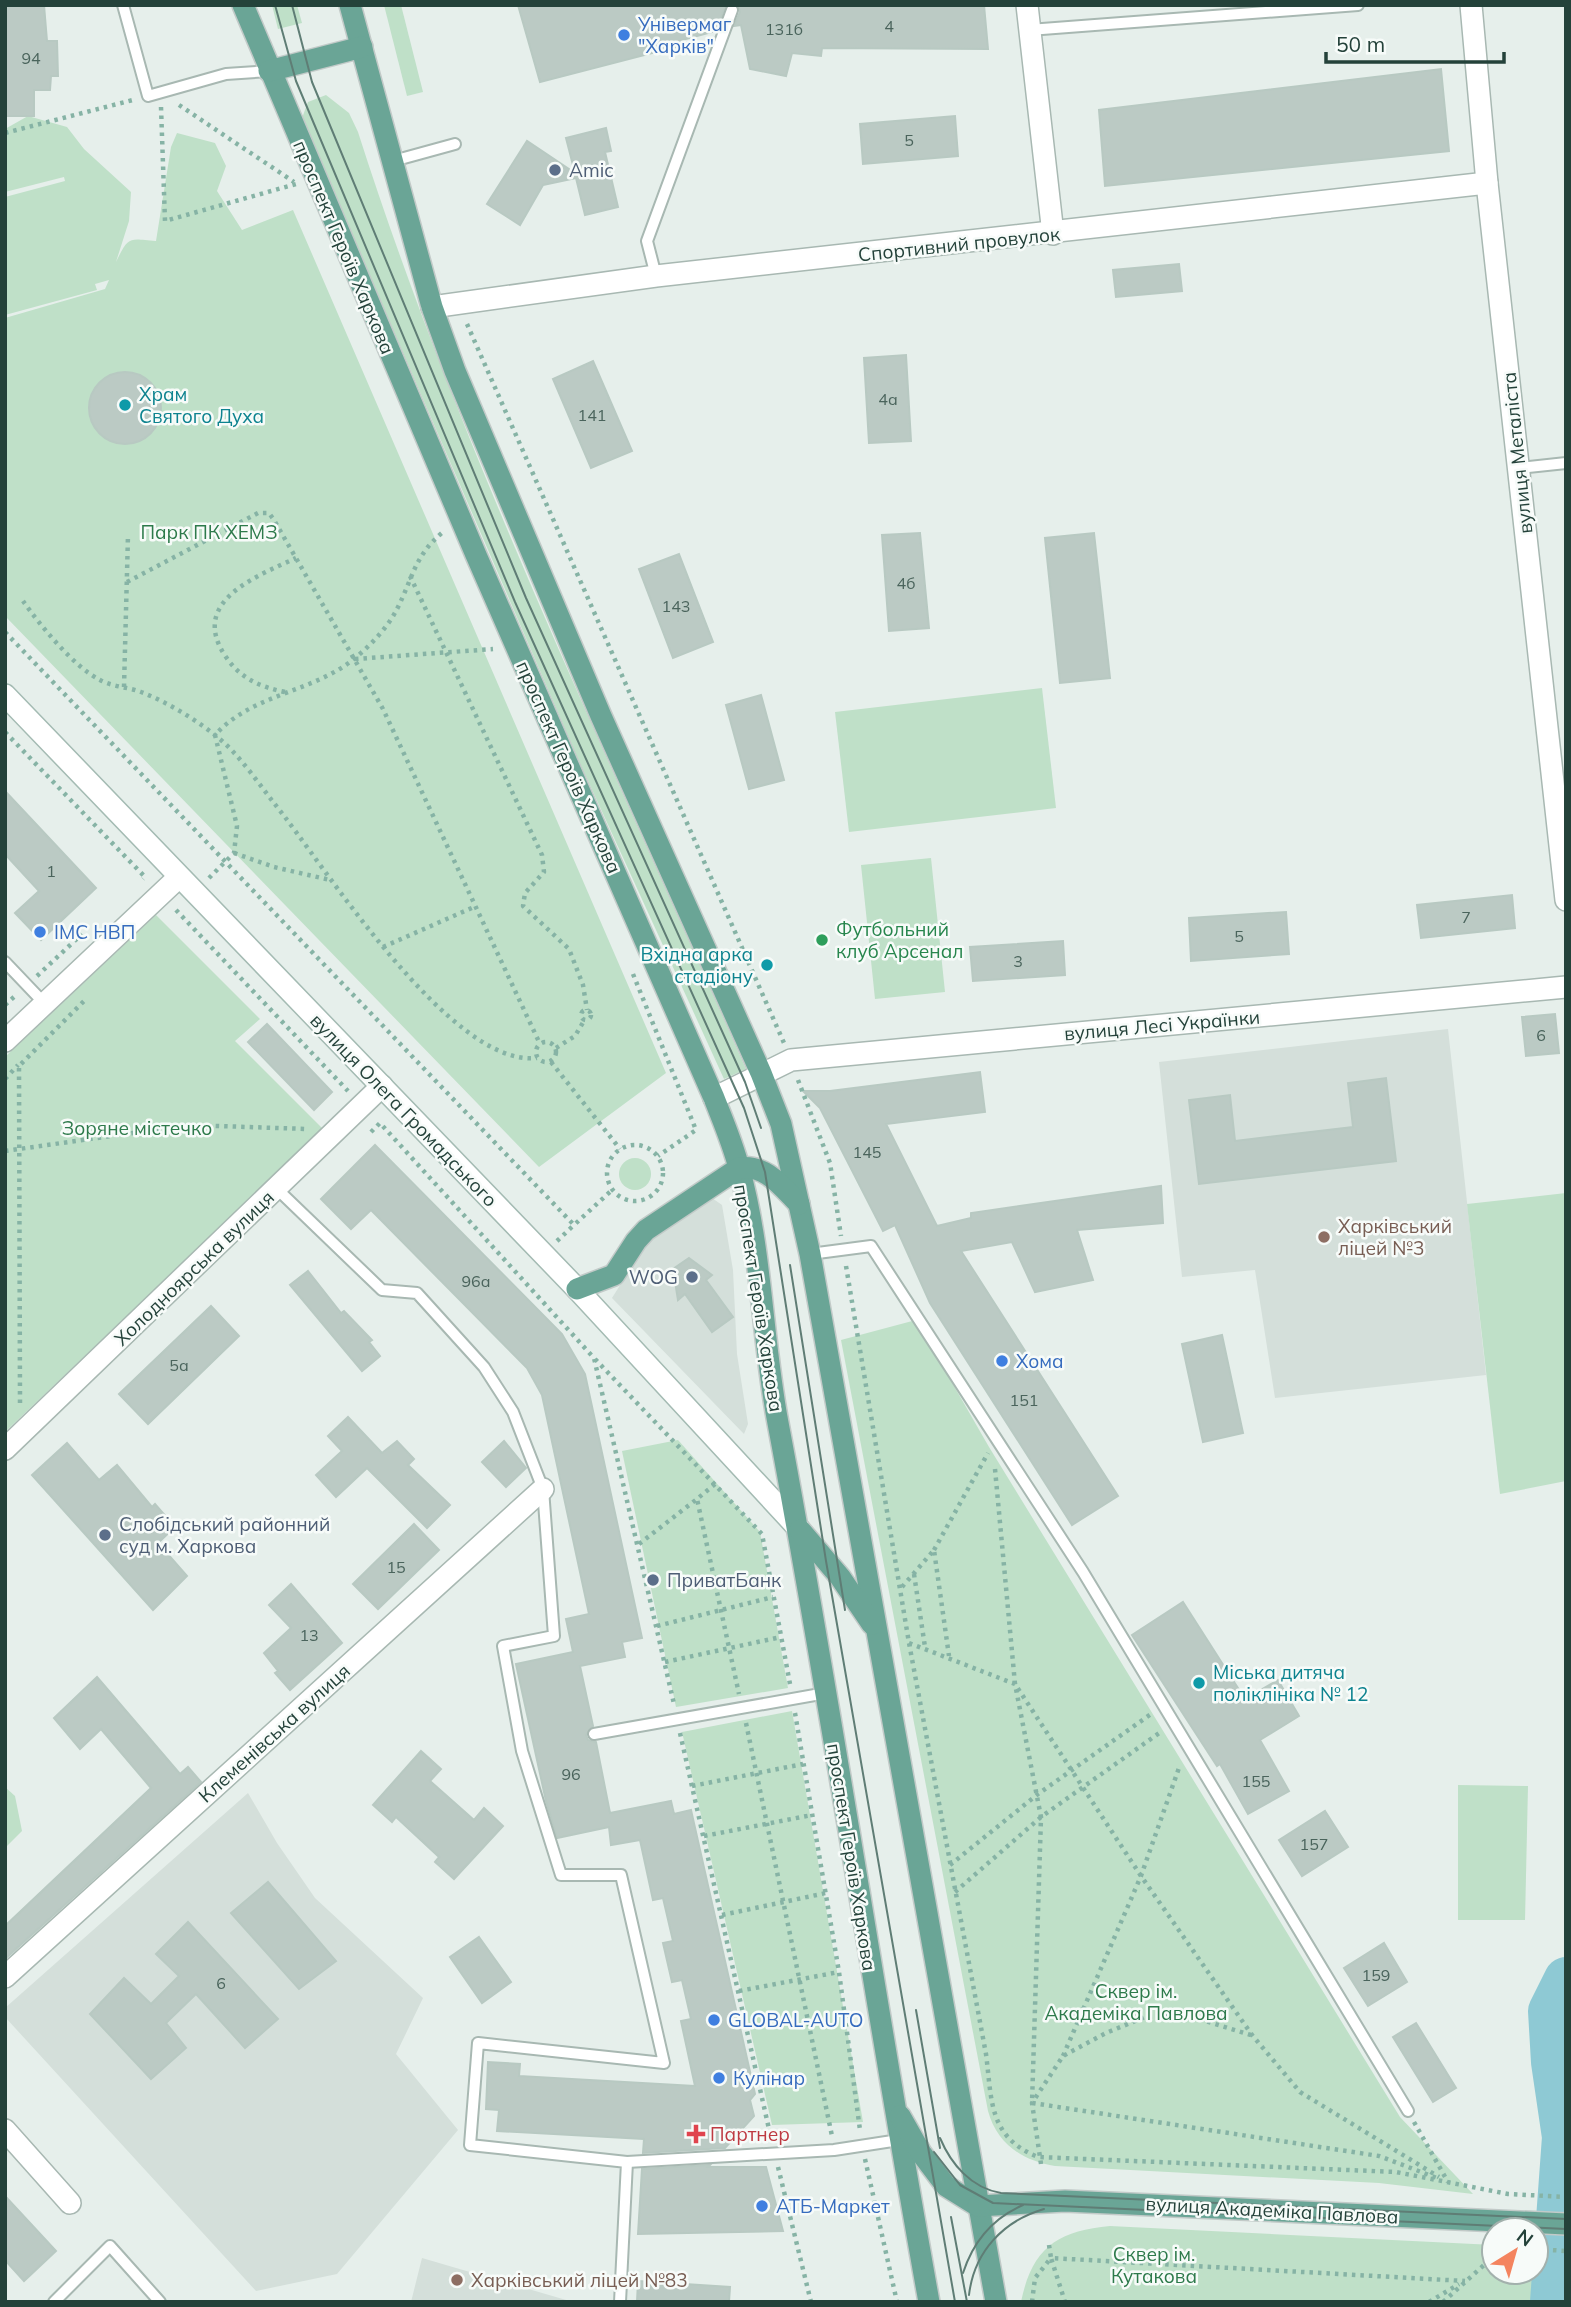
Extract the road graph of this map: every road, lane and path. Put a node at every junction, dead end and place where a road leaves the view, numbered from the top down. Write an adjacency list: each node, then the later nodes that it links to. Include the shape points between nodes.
1 (123, 5): 12 (lane)
2 (243, 5): 10 (main road, проспект Героїв Харкова)
3 (350, 5): 9 (main road)
4 (1027, 5): 8 (street)
5 (1358, 5): 8 (lane)
6 (1471, 5): 16 (street, вулиця Металіста)
7 (732, 10): 20 (lane, via 647,240)
8 (1029, 30): 19 (street)
9 (362, 47): 10 (main road); 15 (main road)
10 (269, 71): 11 (lane, via 226,74); 70 (main road, проспект Героїв Харкова)
11 (161, 92): 12 (lane); 17 (path); 17 (path, via 165,221)
12 (148, 96): 13 (path)
13 (5, 133)
14 (455, 144): 15 (lane)
15 (393, 161): 22 (main road)
16 (1487, 183): 19 (street, Спортивний провулок); 24 (street, вулиця Металіста)
17 (297, 184): 18 (path)
18 (302, 196)
19 (1053, 234): 20 (street, Спортивний провулок)
20 (656, 276): 21 (street, Спортивний провулок)
21 (458, 304): 22 (street, Спортивний провулок); 64 (path)
22 (432, 307): 67 (main road, via 601,716)
23 (1566, 463): 24 (lane)
24 (1518, 468): 46 (street, вулиця Металіста)
25 (128, 535): 29 (path)
26 (451, 542): 28 (path, via 446,530 428,545)
27 (296, 558): 29 (path, via 274,520 264,512); 34 (path); 36 (path, via 236,590 213,624 215,639 232,666 248,680)
28 (410, 576): 33 (path); 34 (path, via 396,613)
29 (127, 582): 35 (path)
30 (23, 601): 35 (path, via 90,673)
31 (5, 632): 41 (path)
32 (492, 637): 33 (path, via 497,649)
33 (446, 652): 34 (path); 62 (path, via 544,861 544,872 525,892 523,906 569,948 583,985 587,1010 581,1014 585,1020 575,1037)
34 (355, 659): 36 (path); 48 (path, via 383,709)
35 (124, 687): 39 (path, via 166,704)
36 (286, 692): 39 (path, via 250,707)
37 (5, 695): 42 (street, вулиця Олега Громадського)
38 (5, 732): 45 (path, via 145,877)
39 (215, 735): 40 (path, via 235,810); 43 (path, via 275,803)
40 (234, 853): 41 (path); 43 (path)
41 (226, 861): 44 (path); 82 (path)
42 (179, 877): 58 (street); 69 (street, вулиця Олега Громадського)
43 (331, 880): 52 (path)
44 (206, 881)
45 (135, 886)
46 (1566, 900)
47 (184, 901): 49 (path)
48 (474, 907): 52 (path); 61 (path)
49 (176, 909): 50 (path); 71 (path, via 350,1093)
50 (167, 918)
51 (86, 931): 55 (path)
52 (383, 947): 63 (path, via 464,1029 503,1053)
53 (5, 962): 55 (lane)
54 (629, 964): 77 (path, via 698,1130)
55 (27, 985): 58 (lane); 59 (path)
56 (1566, 987): 64 (street, вулиця Лесі Українки)
57 (95, 990): 66 (path)
58 (45, 1004): 60 (street)
59 (5, 1005)
60 (5, 1041)
61 (540, 1044): 62 (path, via 549,1042); 63 (path)
62 (556, 1048): 65 (path)
63 (537, 1058): 65 (path)
64 (791, 1060): 67 (street, вулиця Лесі Українки); 84 (path, via 830,1164)
65 (551, 1062): 75 (path)
66 (19, 1066): 68 (path); 74 (path)
67 (761, 1073): 70 (street, вулиця Лесі Українки); 81 (main road, via 782,1124)
68 (5, 1079)
69 (382, 1086): 79 (street, Холодноярська вулиця); 88 (street, вулиця Олега Громадського)
70 (714, 1098): 78 (main road, проспект Героїв Харкова)
71 (341, 1102)
72 (372, 1132): 87 (path, via 380,1123)
73 (302, 1138): 74 (path, via 311,1129 189,1125)
74 (21, 1147): 76 (path); 91 (path)
75 (620, 1149): 77 (path, via 644,1146); 80 (path, via 606,1172)
76 (5, 1151)
77 (657, 1156): 80 (path, via 664,1172 659,1190 652,1196 644,1201 626,1200)
78 (739, 1168): 81 (main road, via 752,1166 765,1172); 88 (main road, via 646,1230 614,1275); 97 (main road, проспект Героїв Харкова, via 777,1419)
79 (276, 1188): 93 (street, Холодноярська вулиця); 95 (lane, via 382,1290 417,1293 484,1367 513,1412)
80 (612, 1190): 82 (path)
81 (799, 1205): 85 (main road)
82 (574, 1225): 83 (path)
83 (556, 1243)
84 (843, 1250): 85 (lane); 101 (path); 115 (lane, via 871,1246 1083,1572)
85 (810, 1254): 105 (main road)
86 (527, 1272): 87 (path)
87 (521, 1277): 89 (path)
88 (577, 1289): 97 (street, вулиця Олега Громадського)
89 (594, 1358): 94 (path); 98 (path)
90 (31, 1394): 91 (path)
91 (20, 1403): 92 (path)
92 (13, 1410)
93 (5, 1449)
94 (715, 1484): 96 (path); 102 (path, via 762,1534)
95 (543, 1489): 122 (lane, via 554,1636 503,1646); 140 (street, Клеменівська вулиця)
96 (697, 1499): 98 (path); 103 (path)
97 (799, 1529): 105 (main road, via 840,1577); 113 (main road, проспект Героїв Харкова)
98 (639, 1544): 104 (path)
99 (934, 1550): 100 (path); 110 (path); 112 (path, via 993,1446)
100 (914, 1573): 101 (path); 108 (path)
101 (902, 1588): 107 (path)
102 (774, 1597): 103 (path); 106 (path)
103 (721, 1609): 104 (path); 109 (path)
104 (657, 1626): 111 (path)
105 (876, 1630): 159 (main road)
106 (781, 1637): 109 (path); 114 (path)
107 (909, 1643): 108 (path); 133 (path)
108 (925, 1647): 110 (path)
109 (729, 1648): 111 (path); 116 (path)
110 (949, 1656): 112 (path)
111 (665, 1662): 117 (path)
112 (1015, 1684): 124 (path); 128 (path)
113 (826, 1693): 114 (lane); 145 (main road, проспект Героїв Харкова)
114 (792, 1700): 116 (lane); 123 (path)
115 (1163, 1705): 118 (lane); 124 (path)
116 (743, 1710): 117 (lane); 125 (path)
117 (677, 1721): 119 (lane); 126 (path)
118 (1174, 1722): 120 (lane); 127 (path)
119 (594, 1734)
120 (1187, 1745): 134 (path); 147 (lane)
121 (534, 1747): 122 (lane)
122 (522, 1751): 154 (lane, via 561,1875 621,1875 664,2063 478,2043 470,2145)
123 (803, 1764): 125 (path); 129 (path)
124 (1072, 1770): 127 (path); 128 (path)
125 (756, 1773): 126 (path); 131 (path)
126 (692, 1786): 132 (path)
127 (1083, 1787): 130 (path); 134 (path)
128 (1038, 1794): 130 (path); 133 (path)
129 (812, 1815): 131 (path); 136 (path)
130 (1041, 1817): 135 (path); 146 (path)
131 (767, 1825): 132 (path); 137 (path)
132 (704, 1836): 138 (path)
133 (950, 1865): 135 (path)
134 (1141, 1876): 143 (path); 144 (path)
135 (955, 1892): 153 (path, via 993,2114 1009,2139)
136 (826, 1893): 137 (path); 139 (path)
137 (783, 1902): 138 (path); 141 (path)
138 (722, 1915): 142 (path)
139 (839, 1972): 141 (path); 150 (path)
140 (5, 1977)
141 (799, 1979): 142 (path); 151 (path)
142 (739, 1991): 152 (path)
143 (1252, 2035): 144 (path, via 1189,2017 1161,2015 1126,2023); 156 (path, via 1300,2092)
144 (1063, 2056): 146 (path)
145 (891, 2098): 149 (main road, проспект Героїв Харкова); 159 (main road, via 946,2186)
146 (1032, 2103): 153 (path); 156 (path, via 1379,2156)
147 (1408, 2111): 156 (path)
148 (5, 2130): 158 (street)
149 (899, 2140): 150 (lane); 170 (main road, проспект Героїв Харкова)
150 (862, 2146): 151 (lane); 169 (path)
151 (834, 2150): 152 (lane)
152 (775, 2153): 154 (lane); 168 (path)
153 (1038, 2157): 155 (path); 156 (path, via 1396,2172)
154 (627, 2162): 167 (lane)
155 (1041, 2164)
156 (1448, 2183): 157 (path, via 1508,2194)
157 (1566, 2197)
158 (70, 2203)
159 (978, 2206): 160 (main road, вулиця Академіка Павлова, via 1065,2201); 171 (main road)
160 (1566, 2224)
161 (1049, 2245): 162 (path)
162 (1051, 2258): 164 (path); 172 (path, via 1035,2278); 173 (path)
163 (1480, 2268): 164 (path)
164 (1465, 2281): 174 (path); 175 (path)
165 (54, 2302): 166 (lane, via 110,2246)
166 (160, 2302)
167 (620, 2302)
168 (811, 2302)
169 (897, 2302)
170 (929, 2302)
171 (996, 2302)
172 (1032, 2302)
173 (1065, 2302)
174 (1429, 2302)
175 (1443, 2302)

